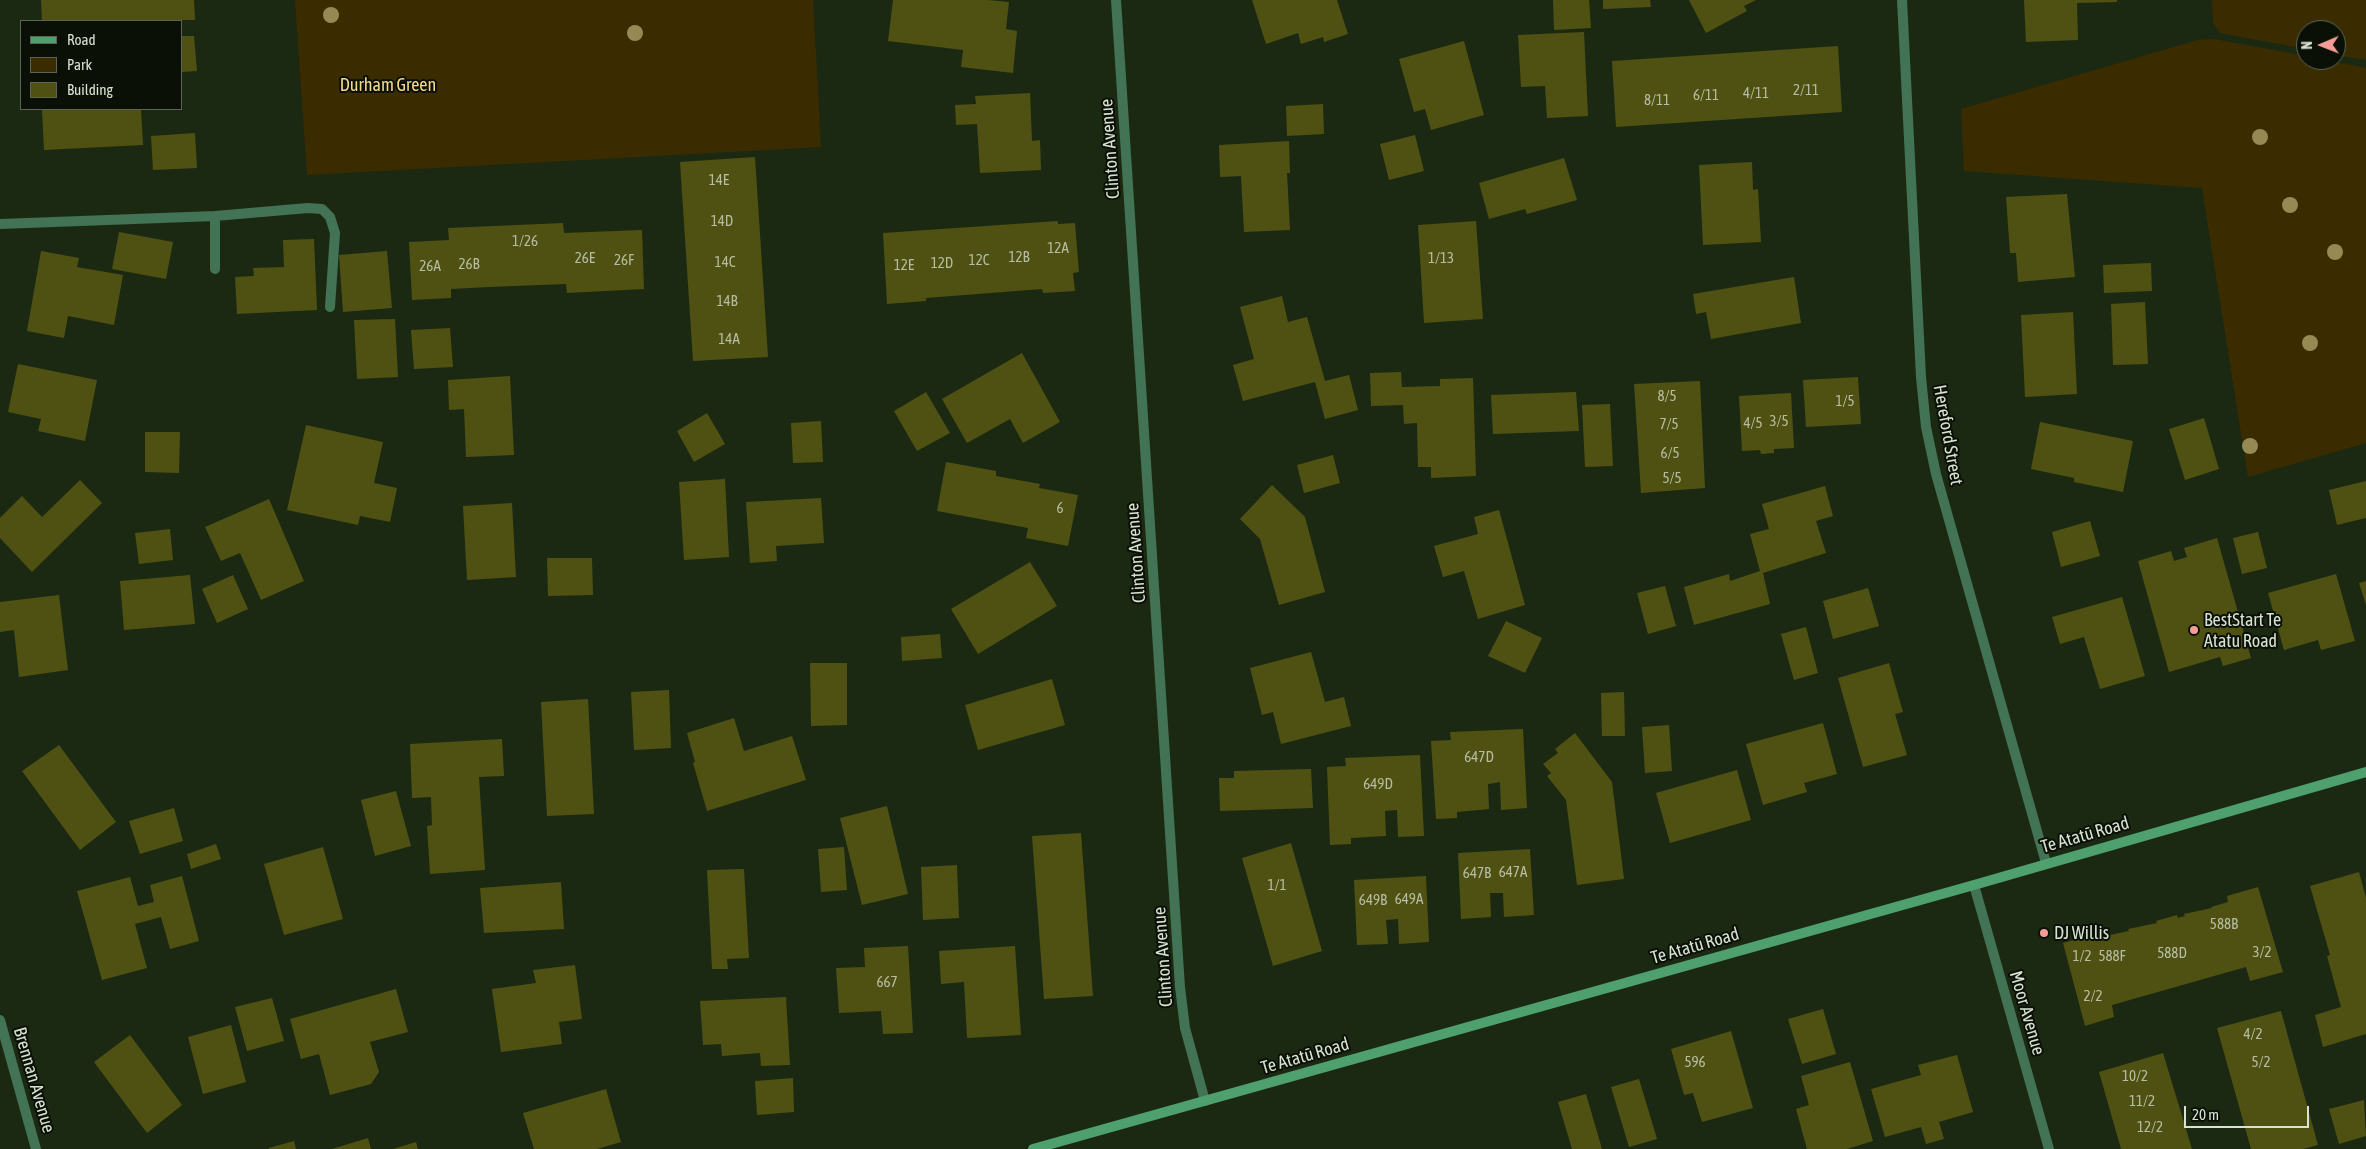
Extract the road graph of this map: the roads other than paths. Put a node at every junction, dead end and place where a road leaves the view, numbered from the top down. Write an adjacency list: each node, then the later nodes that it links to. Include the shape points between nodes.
1 (1116, 0): 11 (street, Clinton Avenue, via 1180,987 1185,1028)
2 (1902, 0): 8 (street, Hereford Street, via 1926,427 1936,474)
3 (214, 216): 4 (street); 5 (street); 6 (street, via 308,208 322,210 330,217 335,233)
4 (0, 224)
5 (215, 269)
6 (330, 307)
7 (2366, 772): 8 (main road, Te Atatū Road)
8 (2046, 863): 9 (main road, Te Atatū Road)
9 (1974, 885): 11 (main road, Te Atatū Road); 14 (street, Moor Avenue)
10 (0, 1020): 12 (street, Brennan Avenue)
11 (1205, 1101): 13 (main road, Te Atatū Road)
12 (36, 1149)
13 (1033, 1149)
14 (2049, 1149)

